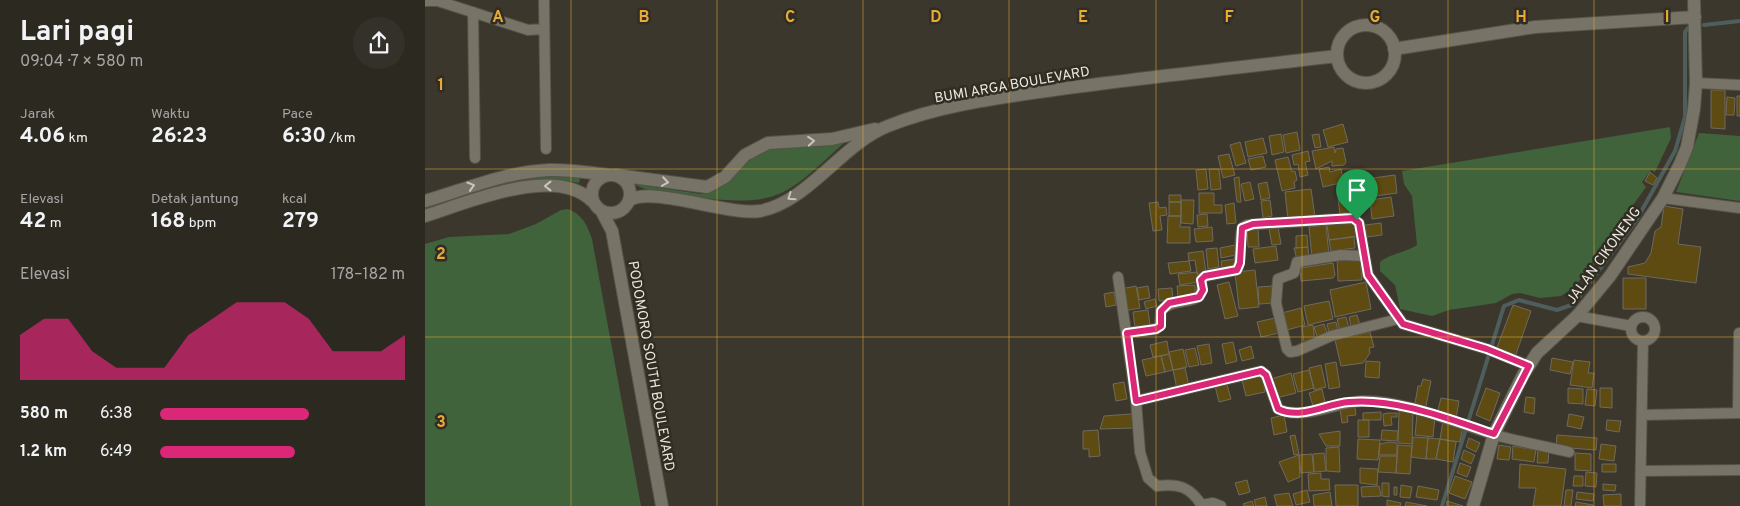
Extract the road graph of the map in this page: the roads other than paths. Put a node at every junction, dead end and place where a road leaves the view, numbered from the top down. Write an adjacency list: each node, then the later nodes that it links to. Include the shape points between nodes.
1 (544, 0): 6 (street)
2 (1694, 0): 5 (street, JALAN CIKONENG)
3 (425, 1): 4 (street, via 438,1)
4 (473, 12): 6 (street, via 528,30); 13 (street)
5 (1695, 17): 7 (street, via 1535,27); 9 (street, JALAN CIKONENG)
6 (544, 29): 12 (street)
7 (1394, 49): 8 (street, via 1389,36 1381,29 1364,25 1347,32 1341,39); 8 (street, via 1393,62 1383,77 1365,82 1348,76)
8 (1337, 56): 11 (street, BUMI ARGA BOULEVARD, via 1031,94 932,112)
9 (1696, 84): 10 (street); 15 (street, JALAN CIKONENG, via 1687,147)
10 (1740, 85)
11 (887, 126): 14 (street, one-way to 11, via 707,187 725,177 745,155 768,143 807,142); 18 (street, BUMI ARGA BOULEVARD, one-way to 18, via 785,201 760,211 738,211 644,196)
12 (546, 150)
13 (475, 158)
14 (613, 175): 16 (street, one-way to 14, via 502,177 537,171 571,170); 17 (street, via 604,176 595,183); 18 (street, via 627,182 631,194)
15 (1663, 198): 19 (street); 25 (street, JALAN CIKONENG, via 1610,276)
16 (425, 201)
17 (592, 201): 20 (street); 21 (street, one-way to 21, via 580,192 563,187 529,187 505,191)
18 (626, 205): 20 (street, via 611,214); 22 (street, via 614,221)
19 (1740, 208)
20 (602, 212): 22 (street, PODOMORO SOUTH BOULEVARD)
21 (425, 216)
22 (612, 231): 39 (street, PODOMORO SOUTH BOULEVARD)
23 (1363, 256): 26 (street, via 1368,275); 26 (street, via 1341,255 1297,262 1294,273 1278,279 1276,303 1287,349 1297,352 1331,336); 28 (street, via 1356,219 1247,225 1242,228 1240,237 1237,270 1205,276 1201,280 1203,290 1199,297 1169,303 1161,311 1161,326 1156,329)
24 (1118, 277): 28 (street)
25 (1577, 316): 27 (street); 31 (street, JALAN CIKONENG)
26 (1398, 319): 31 (street, via 1403,324 1487,349)
27 (1631, 326): 30 (street, via 1633,337); 30 (street, via 1643,317 1652,322 1655,332)
28 (1127, 333): 32 (street)
29 (1739, 333): 33 (street)
30 (1643, 341): 34 (street)
31 (1529, 366): 35 (street, JALAN CIKONENG)
32 (1136, 401): 35 (street, via 1261,371 1266,375 1278,409 1289,414 1367,401 1412,409); 40 (street, via 1140,452 1148,478 1157,486 1172,484 1186,488)
33 (1739, 413): 34 (street)
34 (1642, 415): 37 (street)
35 (1494, 434): 36 (street); 42 (street, JALAN CIKONENG)
36 (1569, 452)
37 (1641, 470): 38 (street); 43 (street)
38 (1740, 470)
39 (662, 506)
40 (1202, 506): 41 (street)
41 (1221, 506)
42 (1473, 506)
43 (1640, 506)

